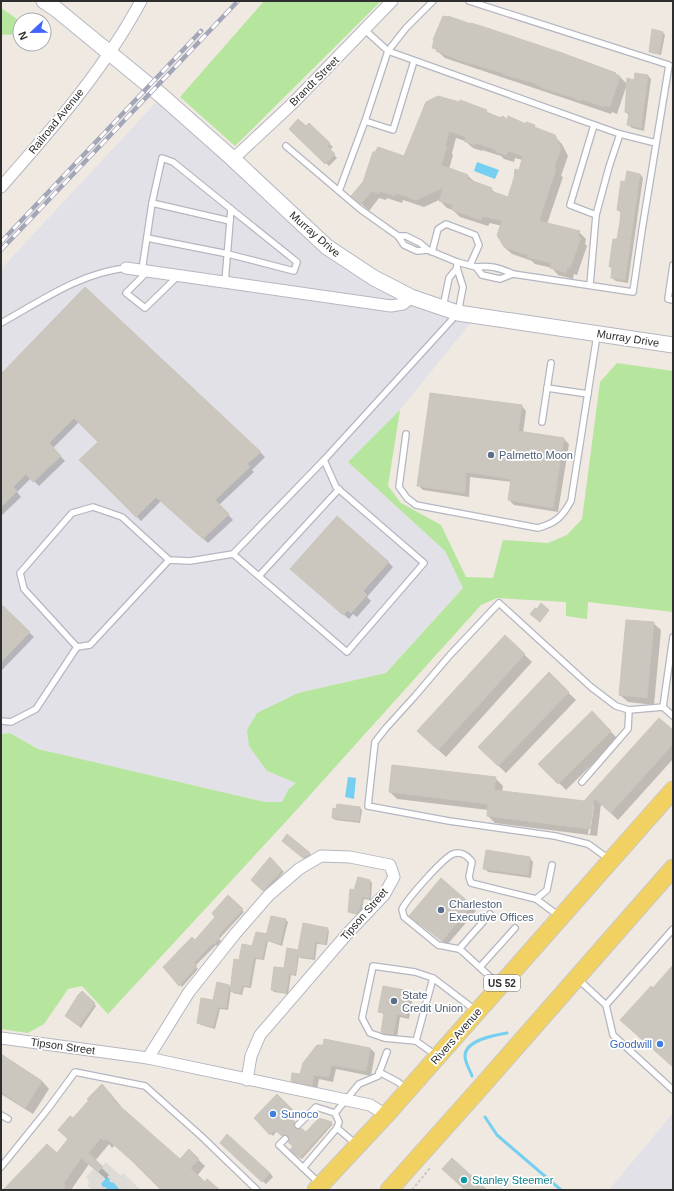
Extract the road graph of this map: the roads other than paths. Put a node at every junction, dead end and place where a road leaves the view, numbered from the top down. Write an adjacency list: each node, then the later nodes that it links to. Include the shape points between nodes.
1 (44, 1): 8 (street, Murray Drive)
2 (141, 1): 8 (street, Railroad Avenue)
3 (392, 1): 6 (street, Brandt Street)
4 (433, 1): 7 (lane, via 406,28)
5 (469, 1): 13 (lane, via 668,66)
6 (364, 30): 7 (lane); 15 (street, Brandt Street, via 293,103)
7 (388, 51): 9 (lane); 10 (lane)
8 (110, 53): 15 (street, Murray Drive); 16 (street, Railroad Avenue, via 63,116)
9 (414, 61): 10 (lane, via 393,130); 11 (lane)
10 (365, 121): 17 (lane)
11 (594, 125): 12 (lane); 20 (lane, via 570,205)
12 (620, 134): 13 (lane); 20 (lane)
13 (656, 143): 39 (lane, via 633,292)
14 (286, 146): 17 (lane)
15 (233, 158): 40 (street, Murray Drive, via 327,247 370,276)
16 (1, 188)
17 (339, 191): 22 (lane)
18 (152, 203): 19 (lane, via 162,158 173,162); 21 (lane); 23 (lane)
19 (232, 210): 21 (lane); 27 (lane, via 297,262 294,271)
20 (596, 215): 39 (lane)
21 (230, 221): 27 (lane)
22 (398, 236): 24 (lane); 25 (lane, via 404,245)
23 (147, 238): 27 (lane); 34 (lane)
24 (414, 240): 25 (lane); 26 (lane)
25 (411, 248): 26 (lane, via 417,251)
26 (430, 251): 28 (lane); 29 (lane, via 438,230 446,224 475,235 479,245)
27 (228, 254): 38 (lane)
28 (457, 265): 29 (lane); 42 (lane, via 450,278); 43 (lane, via 463,287)
29 (470, 265): 31 (lane)
30 (673, 265): 41 (lane, via 668,299)
31 (476, 267): 32 (lane); 37 (lane, via 482,275)
32 (493, 267): 35 (lane); 37 (lane)
33 (126, 268): 34 (street); 44 (lane, via 104,271 76,281)
34 (145, 271): 36 (street); 36 (lane, via 126,293 145,308)
35 (513, 274): 37 (lane, via 500,279); 39 (lane)
36 (178, 276): 38 (street)
37 (491, 277)
38 (225, 282): 40 (street, via 391,306 403,304)
39 (590, 285)
40 (411, 297): 42 (street, Murray Drive)
41 (673, 300)
42 (442, 308): 43 (street, Murray Drive)
43 (458, 313): 45 (street, Murray Drive); 52 (lane)
44 (1, 324)
45 (597, 333): 46 (street, Murray Drive); 49 (lane)
46 (673, 345)
47 (551, 363): 48 (lane)
48 (547, 388): 49 (lane); 50 (lane)
49 (588, 394): 51 (lane, via 571,501 558,520 538,528 416,505 399,487)
50 (542, 422)
51 (406, 434)
52 (324, 460): 53 (lane); 54 (lane)
53 (338, 489): 56 (lane); 56 (lane, via 424,563 347,652)
54 (233, 554): 55 (lane, via 190,561); 56 (lane)
55 (169, 560): 58 (lane, via 90,645); 58 (lane, via 122,517 93,507 72,513 20,573 24,589)
56 (259, 576)
57 (673, 637): 59 (lane)
58 (78, 647): 62 (lane, via 36,709 11,722)
59 (663, 706): 60 (lane); 61 (lane)
60 (629, 710): 63 (lane, via 628,729); 66 (lane, via 616,706 591,687 499,603 375,742 368,806 555,836 588,844)
61 (673, 716)
62 (1, 721)
63 (582, 782)
64 (673, 790): 65 (main road, Rivers Avenue / US 52)
65 (669, 801): 66 (main road, Rivers Avenue / US 52)
66 (610, 860): 71 (main road, Rivers Avenue / US 52)
67 (552, 865): 69 (lane, via 547,890)
68 (673, 868): 76 (main road)
69 (536, 899): 71 (lane); 74 (lane, via 471,883 469,878 472,862 461,853 443,861 407,900 402,913 438,945)
70 (490, 914): 74 (lane)
71 (560, 917): 78 (main road, Rivers Avenue / US 52)
72 (515, 928): 75 (lane)
73 (673, 929): 79 (lane)
74 (459, 949): 75 (lane)
75 (480, 967): 78 (lane)
76 (576, 977): 79 (lane); 103 (main road)
77 (433, 978): 80 (lane); 82 (lane); 82 (lane, via 415,972 373,966 362,1018 370,1033 384,1038)
78 (500, 986): 80 (main road, Rivers Avenue / US 52)
79 (606, 1005): 89 (lane, via 613,1035)
80 (477, 1011): 84 (main road, Rivers Avenue / US 52)
81 (1, 1038): 85 (street, Tipson Street)
82 (416, 1041): 84 (lane)
83 (387, 1052): 86 (lane)
84 (438, 1056): 88 (main road, Rivers Avenue / US 52)
85 (148, 1058): 87 (street, Tipson Street); 87 (street, Tipson Street, via 189,992 235,934 269,895 299,869 321,856 350,857 390,864 394,878 384,895 260,1035 251,1056)
86 (380, 1072): 88 (lane); 90 (lane, via 378,1076 358,1084)
87 (247, 1080): 90 (street, Tipson Street)
88 (408, 1090): 93 (main road, Rivers Avenue / US 52)
89 (673, 1090)
90 (345, 1100): 91 (lane); 93 (street, Tipson Street, via 370,1105)
91 (335, 1113): 95 (lane, via 316,1107); 96 (lane, via 339,1122)
92 (1, 1115): 94 (lane)
93 (386, 1115): 98 (main road, Rivers Avenue / US 52)
94 (8, 1119)
95 (298, 1125)
96 (337, 1128): 98 (lane); 100 (lane)
97 (285, 1139): 100 (lane, via 279,1146)
98 (357, 1146): 101 (main road, Rivers Avenue / US 52)
99 (1, 1167): 102 (lane, via 75,1072 145,1086)
100 (304, 1168): 101 (lane)
101 (318, 1187)
102 (257, 1190)
103 (389, 1190)

